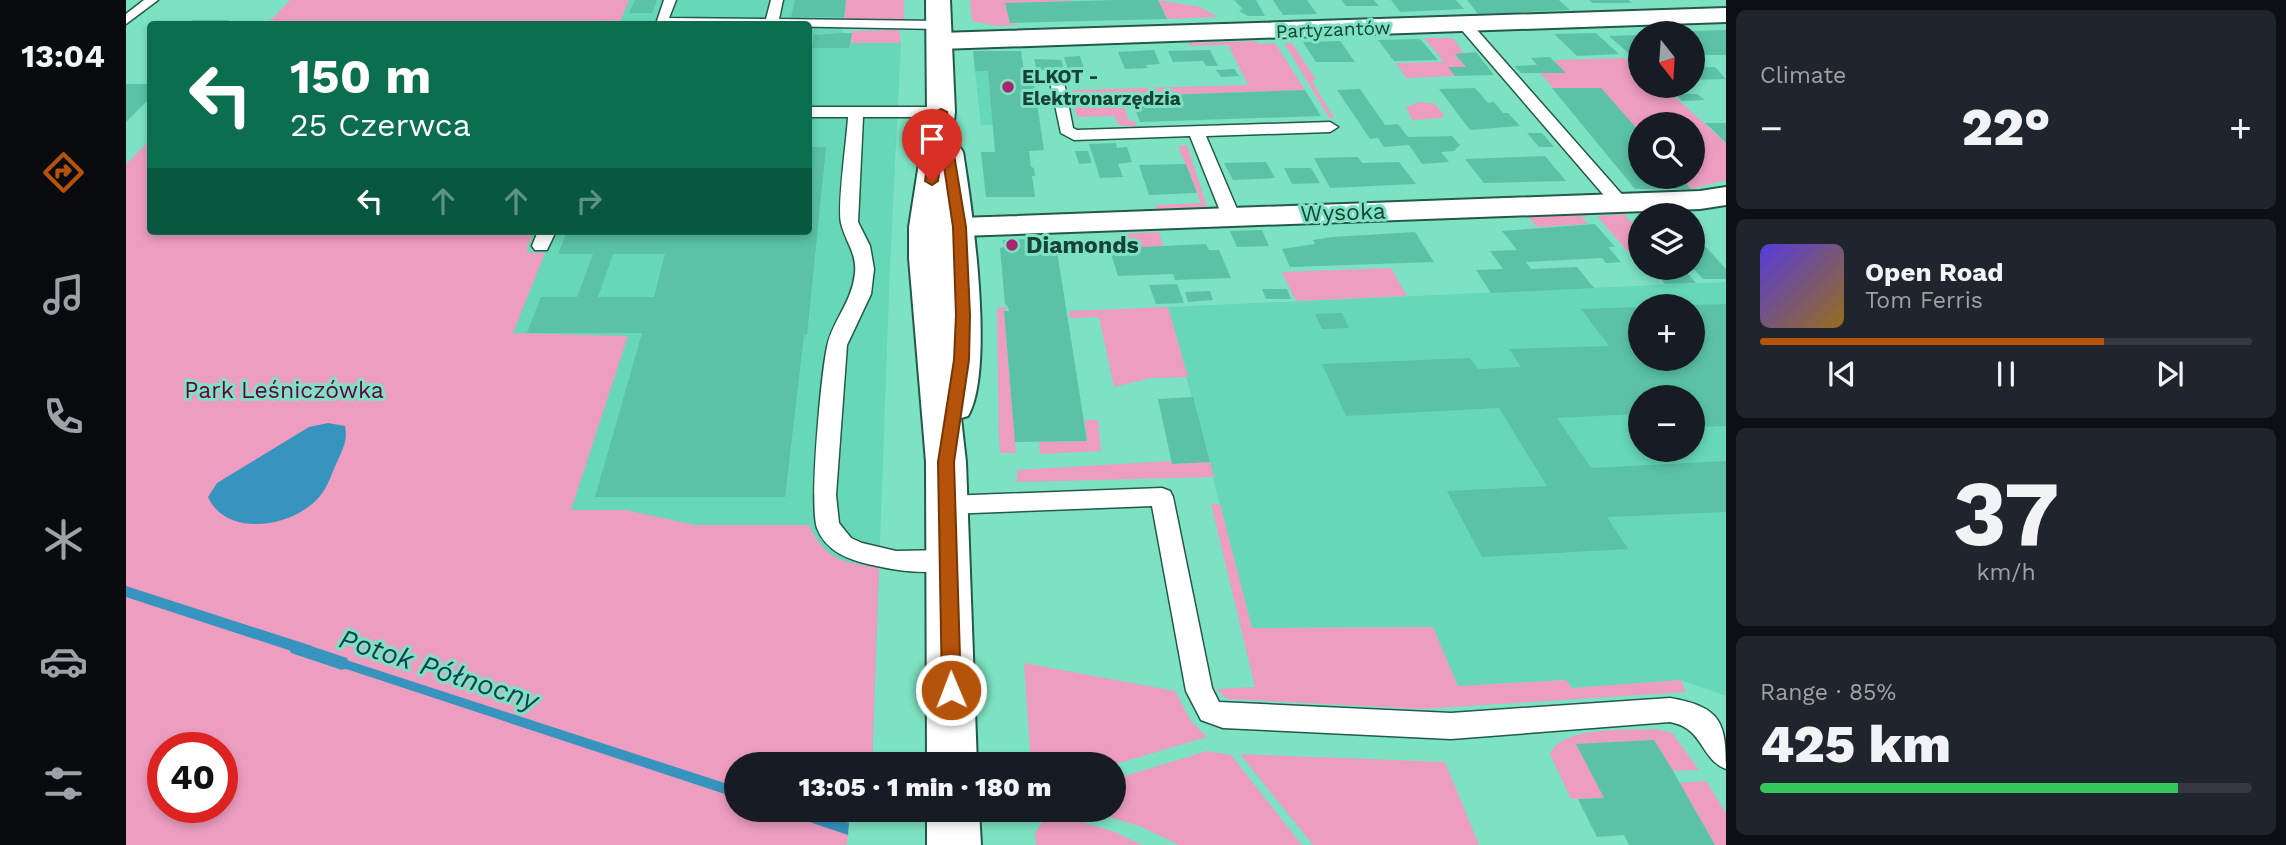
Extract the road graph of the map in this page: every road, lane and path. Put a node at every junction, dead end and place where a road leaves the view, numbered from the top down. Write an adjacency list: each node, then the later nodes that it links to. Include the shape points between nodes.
1 (152, 0): 5 (lane)
2 (670, 0): 6 (lane)
3 (778, 0): 7 (lane)
4 (1726, 15): 10 (street, Partyzantów)
5 (126, 20)
6 (661, 21)
7 (773, 21)
8 (939, 22): 9 (lane); 10 (street, Partyzantów); 13 (street)
9 (812, 23)
10 (1465, 25): 18 (lane)
11 (1056, 77): 16 (lane, via 1070,134)
12 (812, 112): 14 (lane)
13 (941, 112): 14 (lane); 20 (street); 21 (street, via 925,248)
14 (856, 113): 22 (lane, via 849,222 861,246 865,269 862,294 837,345 825,495 828,526 843,545 857,552 896,561)
15 (1330, 127): 16 (lane)
16 (1196, 131): 19 (lane)
17 (1726, 196): 18 (street, Wysoka)
18 (1620, 203): 19 (street, Wysoka)
19 (1231, 216): 20 (street, Wysoka)
20 (960, 227): 21 (street, via 961,360)
21 (946, 484): 22 (street); 24 (lane, via 1162,497 1199,691 1210,710 1223,716 1451,726 1670,710 1702,720)
22 (948, 560): 23 (street)
23 (952, 752)
24 (1726, 756)
25 (953, 822): 26 (street)
26 (954, 845)

